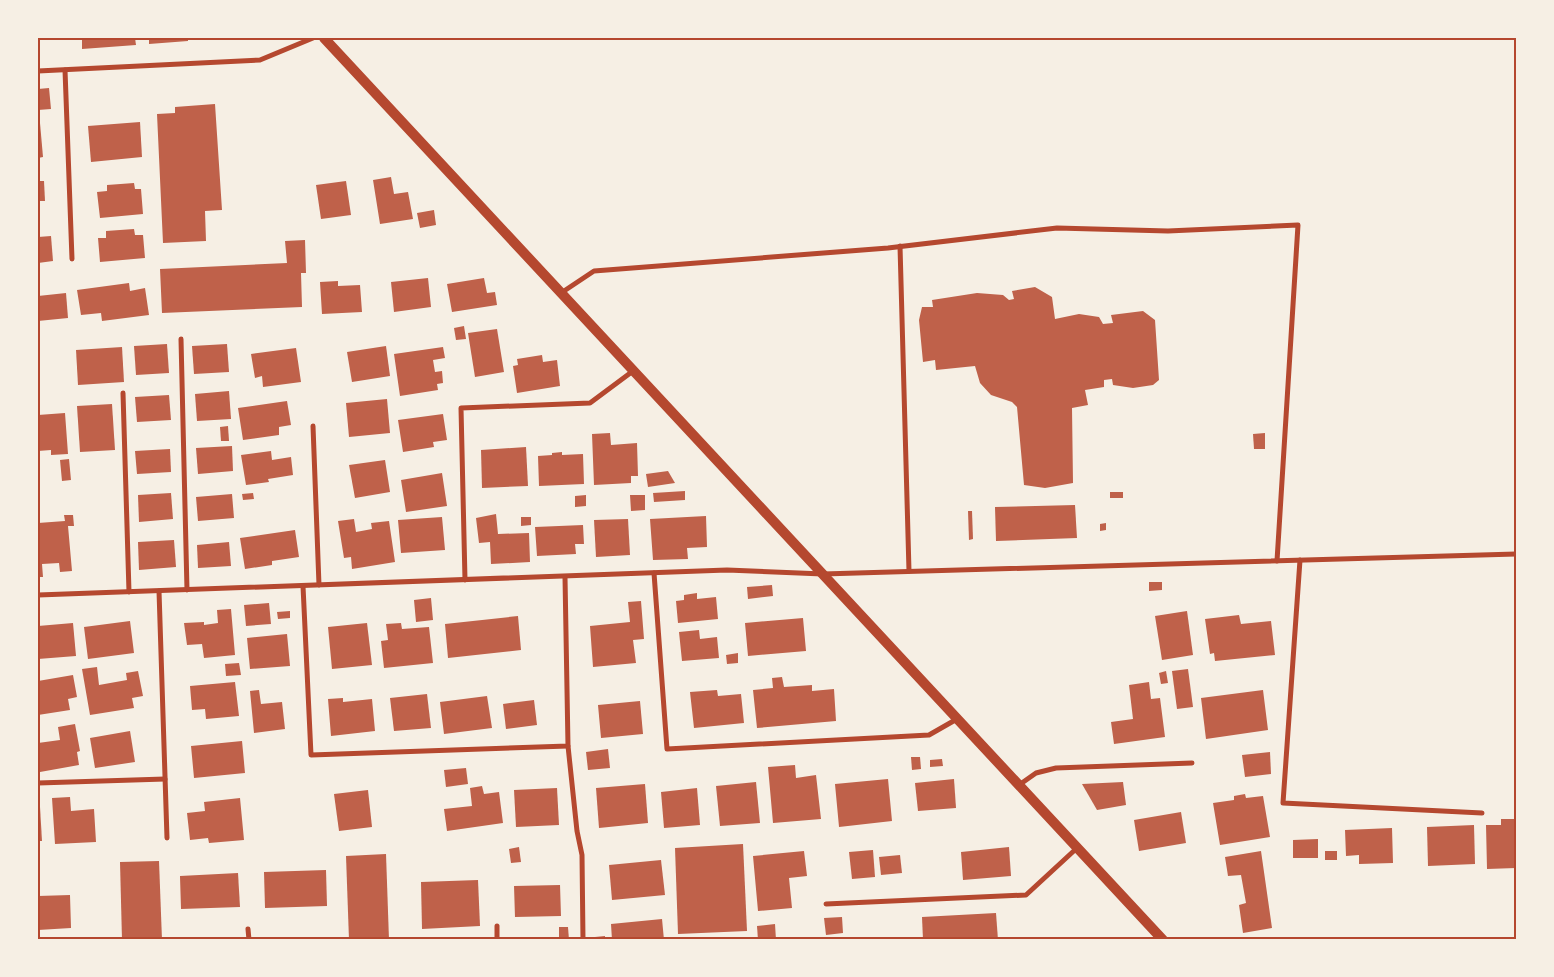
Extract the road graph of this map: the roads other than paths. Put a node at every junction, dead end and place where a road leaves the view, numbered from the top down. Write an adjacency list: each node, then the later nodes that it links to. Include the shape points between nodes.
1 (313, 38): 4 (street, via 260,60)
2 (324, 38): 7 (main road)
3 (38, 70): 4 (street)
4 (66, 70): 6 (street)
5 (900, 246): 7 (street, via 594,271); 14 (street, via 1057,228 1168,231 1298,225); 15 (street)
6 (72, 259)
7 (561, 293): 9 (main road)
8 (181, 339): 22 (street)
9 (634, 370): 17 (main road); 19 (street, via 590,403 461,408)
10 (123, 394): 24 (street)
11 (313, 426): 21 (street)
12 (1516, 554): 13 (street)
13 (1300, 560): 14 (street); 32 (street, via 1283,803)
14 (1277, 561): 15 (street)
15 (908, 571): 17 (street)
16 (654, 573): 17 (street, via 727,570); 18 (street); 26 (street, via 667,749 929,735)
17 (823, 574): 26 (main road)
18 (565, 577): 19 (street); 27 (street)
19 (465, 580): 21 (street)
20 (303, 586): 21 (street); 22 (street); 27 (street, via 311,754)
21 (320, 586)
22 (187, 590): 23 (street)
23 (160, 591): 24 (street); 29 (street)
24 (129, 592): 25 (street)
25 (38, 595)
26 (957, 719): 31 (main road)
27 (568, 746): 40 (street, via 576,831 582,855)
28 (1192, 763): 31 (street, via 1056,768 1036,773)
29 (165, 779): 30 (street); 33 (street)
30 (38, 783)
31 (1019, 785): 34 (main road)
32 (1482, 813)
33 (167, 838)
34 (1078, 848): 35 (street, via 1026,895); 41 (main road)
35 (826, 904)
36 (497, 926): 39 (street)
37 (248, 929): 38 (street)
38 (249, 940)
39 (497, 940)
40 (583, 940)
41 (1163, 940)

